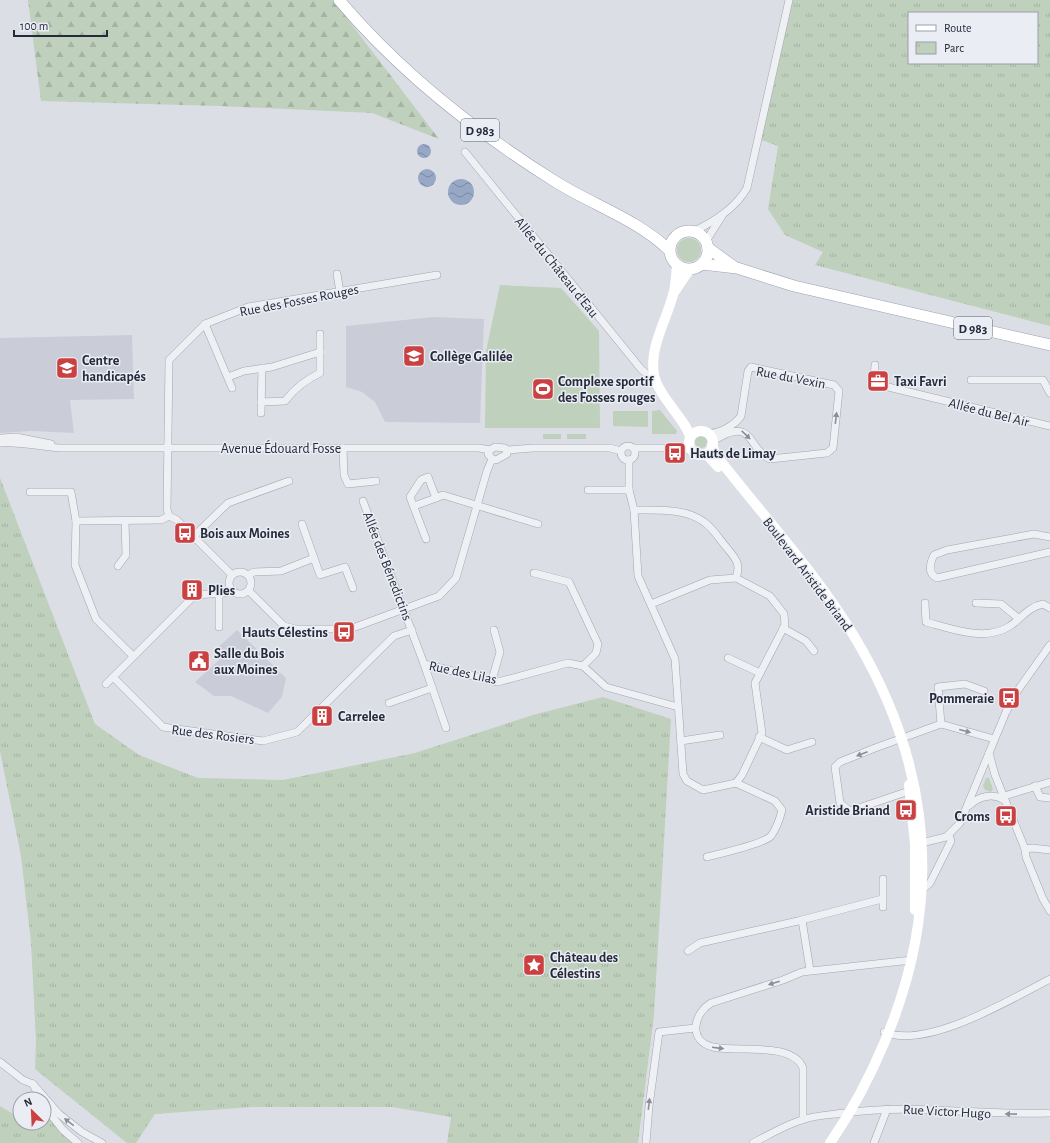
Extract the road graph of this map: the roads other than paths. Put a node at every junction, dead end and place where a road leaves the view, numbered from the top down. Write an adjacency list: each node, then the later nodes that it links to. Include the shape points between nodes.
1 (339, 0): 5 (main road, D 983, via 411,75 485,134 572,192)
2 (789, 0): 4 (street, via 747,188)
3 (464, 152): 24 (street, Allée du Château d'Eau, via 641,369 648,375)
4 (725, 213): 6 (street); 8 (street)
5 (644, 230): 7 (main road, D 983); 9 (main road, D 983)
6 (692, 232): 7 (main road); 8 (main road, via 703,236)
7 (675, 236): 9 (main road)
8 (707, 245): 10 (main road, via 708,254); 12 (main road, D 983)
9 (669, 250): 11 (main road, via 670,257)
10 (702, 264): 12 (main road, D 983); 13 (main road)
11 (677, 265): 13 (main road); 17 (main road, Boulevard Aristide Briand)
12 (737, 268): 20 (main road, D 983, via 794,286)
13 (690, 269): 17 (main road, Boulevard Aristide Briand)
14 (337, 274): 16 (street)
15 (437, 275): 16 (street, Rue des Fosses Rouges)
16 (340, 292): 18 (street, Rue des Fosses Rouges, via 248,307)
17 (673, 295): 24 (main road, Boulevard Aristide Briand, via 654,351)
18 (205, 324): 25 (street); 38 (street, Rue des Fosses Rouges, via 169,360)
19 (320, 334): 21 (street)
20 (1050, 346)
21 (320, 352): 23 (street); 30 (street, via 320,373 302,382 285,401)
22 (874, 365): 32 (street, Allée du Bel Air, via 874,378 880,385)
23 (262, 368): 25 (street); 30 (street)
24 (654, 375): 28 (main road, Boulevard Aristide Briand)
25 (228, 377): 27 (street)
26 (971, 380): 29 (street, via 1043,380)
27 (232, 388)
28 (661, 392): 33 (main road, Boulevard Aristide Briand, via 694,428); 36 (main road, Boulevard Aristide Briand, via 688,431)
29 (1050, 393)
30 (261, 402): 31 (street)
31 (261, 413)
32 (1050, 426)
33 (708, 438): 33 (street, Rue du Vexin, one-way to 33, via 740,430 764,457 770,459 827,453 833,448 838,388 751,367 748,371 741,416 737,422 711,434); 36 (main road, via 693,434); 36 (main road, via 708,452); 105 (main road, Boulevard Aristide Briand, via 716,455 812,575 848,626 877,678)
34 (0, 439): 37 (street, Avenue Édouard Fosse, via 16,437)
35 (0, 443): 37 (street, Avenue Édouard Fosse)
36 (693, 446): 40 (street); 105 (main road, Boulevard Aristide Briand, via 709,457 728,479 831,607 869,669)
37 (73, 447): 38 (street, Avenue Édouard Fosse)
38 (168, 447): 39 (street, Avenue Édouard Fosse); 56 (street, Rue des Fosses Rouges)
39 (343, 448): 41 (street, Avenue Édouard Fosse); 47 (street, via 344,475 348,484)
40 (634, 448): 43 (street, via 626,446); 45 (street, via 634,457)
41 (490, 450): 42 (street, Avenue Édouard Fosse, via 501,447); 44 (street, via 488,454)
42 (507, 450): 43 (street, via 610,448); 44 (street, via 504,456)
43 (622, 451): 45 (street, via 623,458)
44 (492, 459): 54 (street)
45 (629, 460): 49 (street)
46 (289, 480): 61 (street, via 228,503)
47 (376, 481)
48 (588, 490): 49 (street)
49 (629, 490): 55 (street)
50 (30, 492): 57 (street, via 71,492)
51 (436, 498): 53 (street); 53 (street, via 428,477 420,480 410,497); 54 (street, via 444,495)
52 (363, 501): 79 (street, Allée des Bénedictins)
53 (414, 506): 63 (street)
54 (477, 506): 60 (street); 79 (street, via 458,574 453,582 439,596)
55 (634, 510): 70 (street, via 682,512 704,522 736,559 740,569); 77 (street, via 638,576)
56 (169, 516): 58 (street, via 160,520); 61 (street)
57 (76, 521): 58 (street); 87 (street, via 75,565 96,619)
58 (125, 521): 66 (street, via 126,555)
59 (302, 524): 65 (street)
60 (538, 524)
61 (194, 536): 69 (street)
62 (1050, 536): 64 (street, via 1034,534 947,550 934,555 930,562 930,570 937,578)
63 (426, 539)
64 (1050, 552)
65 (314, 558): 68 (street, via 281,571); 71 (street, via 320,575 344,567)
66 (118, 566)
67 (534, 573): 90 (street, via 569,582 598,644 596,653)
68 (248, 574): 69 (street, via 238,571); 73 (street, via 252,581)
69 (232, 575): 72 (street, via 229,585)
70 (736, 578): 77 (street, via 710,580); 82 (street, via 770,596 784,614)
71 (353, 588)
72 (232, 591): 73 (street, via 242,594); 74 (street)
73 (248, 591): 79 (street, via 289,628 350,629)
74 (219, 593): 81 (street); 87 (street, via 195,595)
75 (925, 603): 80 (street, via 926,622 968,633 992,633 1004,629)
76 (976, 603): 80 (street, via 1001,604)
77 (651, 604): 98 (street, via 675,659)
78 (1050, 608): 80 (street, via 1043,604 1033,606)
79 (404, 609): 83 (street, Allée des Bénedictins)
80 (1018, 618)
81 (219, 627)
82 (783, 628): 86 (street, via 806,641); 91 (street)
83 (412, 630): 89 (street, Rue des Lilas); 92 (street, Rue des Rosiers, via 394,636 298,732 263,740 163,728)
84 (494, 630): 93 (street, via 500,652)
85 (1050, 645): 103 (street, via 1012,700)
86 (814, 651)
87 (133, 656): 92 (street)
88 (728, 658): 91 (street)
89 (424, 664): 93 (street, Rue des Lilas); 95 (street)
90 (583, 666): 93 (street, Rue des Lilas, via 568,663 498,682); 98 (street, via 606,687)
91 (760, 673): 102 (street, via 756,683 762,733)
92 (113, 677): 94 (street)
93 (492, 680)
94 (106, 684)
95 (432, 688): 97 (street); 100 (street)
96 (984, 690): 99 (street, via 965,684 938,687)
97 (389, 703)
98 (678, 707): 104 (street)
99 (940, 724): 103 (street, one-way to 103); 105 (street)
100 (446, 728)
101 (720, 735): 104 (street)
102 (760, 737): 106 (street, via 787,750); 111 (street)
103 (994, 739): 107 (street)
104 (681, 740): 111 (street, via 683,774 686,781 703,790)
105 (900, 740): 114 (main road, Boulevard Aristide Briand); 114 (street, one-way to 114, via 840,762 835,767 840,803 850,811); 119 (main road, Boulevard Aristide Briand, via 919,806)
106 (812, 742)
107 (989, 753): 108 (street); 109 (street)
108 (995, 775): 109 (street, via 988,771); 113 (street)
109 (979, 780): 115 (street, via 981,792); 117 (street)
110 (1050, 782): 112 (street)
111 (736, 783): 122 (street, via 775,801 782,810 780,818 771,836 760,842)
112 (1035, 786): 115 (street); 116 (street, via 1040,797)
113 (1000, 787): 115 (street); 115 (street)
114 (909, 791): 119 (main road, Boulevard Aristide Briand)
115 (998, 797): 117 (street, via 977,799); 120 (street)
116 (1050, 798)
117 (968, 807): 118 (street, via 960,823)
118 (949, 835): 119 (street); 124 (street, via 951,842)
119 (919, 843): 124 (main road, Boulevard Aristide Briand); 130 (main road, Boulevard Aristide Briand)
120 (1025, 850): 121 (street); 127 (street, via 1043,899)
121 (1050, 850)
122 (707, 857)
123 (883, 878): 125 (street)
124 (926, 886): 130 (main road, Boulevard Aristide Briand)
125 (882, 899): 126 (street); 128 (street)
126 (883, 907)
127 (1050, 909)
128 (802, 920): 129 (street, via 700,943); 131 (street)
129 (688, 951)
130 (910, 960): 131 (street); 134 (main road, Boulevard Aristide Briand)
131 (810, 970): 133 (street, one-way to 133, via 711,1003 698,1014)
132 (1050, 979): 134 (street, via 956,1026 902,1037)
133 (695, 1028): 142 (street, one-way to 142, via 704,1042 715,1048 760,1050 795,1057 800,1061 803,1068); 145 (street, one-way to 133, via 659,1032)
134 (886, 1033): 139 (main road, Boulevard Aristide Briand)
135 (0, 1062): 136 (street, via 23,1080)
136 (33, 1084): 137 (street); 144 (street, one-way to 136, via 82,1132 59,1114)
137 (36, 1091)
138 (887, 1109): 139 (street, Rue Victor Hugo); 140 (street, Rue Victor Hugo, one-way to 138); 149 (street)
139 (848, 1112): 142 (street, Rue Victor Hugo); 147 (main road, Boulevard Aristide Briand); 148 (main road, Boulevard Aristide Briand)
140 (1050, 1113)
141 (52, 1116): 143 (street)
142 (804, 1119): 146 (street, Rue Victor Hugo)
143 (78, 1143)
144 (102, 1143)
145 (646, 1143)
146 (753, 1143)
147 (825, 1143)
148 (830, 1143)
149 (874, 1143)

